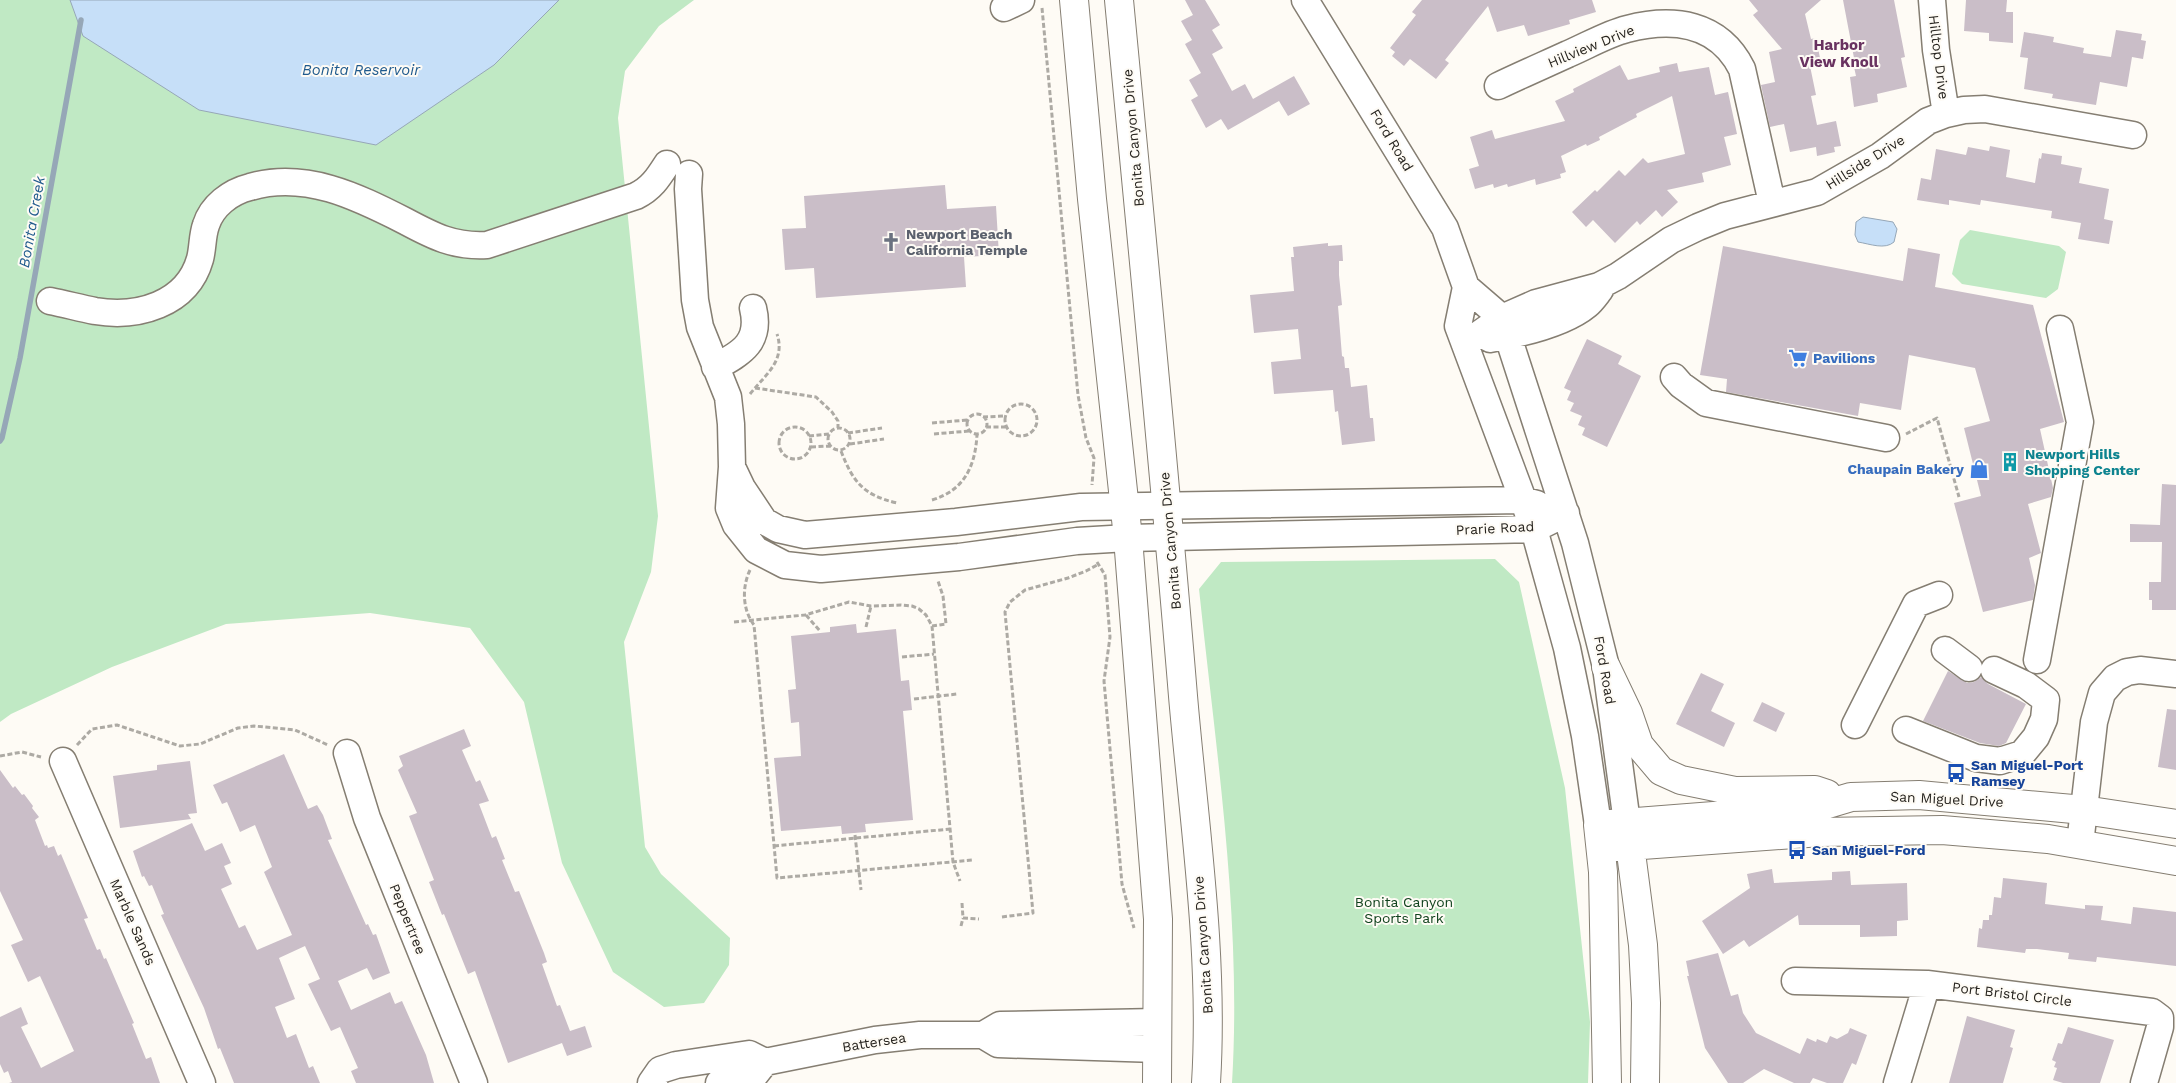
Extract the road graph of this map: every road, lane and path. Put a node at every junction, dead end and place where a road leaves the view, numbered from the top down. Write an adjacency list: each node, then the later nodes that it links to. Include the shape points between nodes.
1 (1042, 0): 41 (path, via 1078,394 1086,438 1094,458)
2 (1074, 0): 46 (main road)
3 (1120, 0): 47 (main road, Bonita Canyon Drive)
4 (1932, 0): 7 (street, Hilltop Drive)
5 (1312, 3): 10 (street, Ford Road, via 1445,228)
6 (1498, 86): 9 (street, Hillview Drive, via 1625,29 1668,24 1710,33 1726,44 1742,69)
7 (1946, 114): 8 (street, Hillside Drive, via 1985,110); 9 (street, Hillside Drive, via 1928,121 1880,156 1817,192)
8 (2133, 135)
9 (1772, 203): 13 (street, Hillside Drive, via 1725,216 1672,240 1609,280 1587,306 1529,332)
10 (1466, 287): 13 (street, Ford Road); 16 (street, via 1458,326)
11 (50, 301): 17 (street, Prarie Road, via 96,311 127,312 155,308 179,294 191,278 200,260 206,226 214,210 226,198 246,187 264,183 296,181 320,185 369,203 442,240 470,246 487,245 636,196 678,169 688,189 695,300 700,327)
12 (753, 308): 17 (street, via 756,330 750,342 729,360)
13 (1505, 327): 16 (street, Hillside Drive); 48 (street, Ford Road)
14 (2060, 329): 65 (street, via 2080,422)
15 (776, 330): 19 (path, via 780,353 774,366)
16 (1465, 344): 43 (street)
17 (715, 366): 52 (street, Prarie Road, via 728,397 731,424 730,508)
18 (1674, 377): 35 (street, via 1706,403)
19 (755, 388): 20 (path, via 750,393); 27 (path, via 816,397 832,412)
20 (750, 402)
21 (1005, 416): 22 (path); 25 (path); 25 (path, via 1011,407 1022,404 1032,409 1037,419 1031,433 1022,436 1012,434)
22 (983, 417): 23 (path, via 974,415); 26 (path)
23 (968, 420): 24 (path); 29 (path)
24 (932, 423)
25 (1006, 426): 26 (path)
26 (986, 427): 33 (path, via 984,432)
27 (838, 428): 30 (path); 31 (path)
28 (882, 428): 30 (path)
29 (969, 431): 32 (path); 33 (path)
30 (848, 432): 37 (path)
31 (829, 434): 34 (path); 38 (path)
32 (934, 434)
33 (977, 434): 44 (path, via 976,457 969,472 941,497)
34 (809, 436): 39 (path); 39 (path, via 802,429 792,428 783,434 780,444 783,453 792,459 801,458)
35 (1894, 437): 42 (path, via 1937,418)
36 (884, 439): 37 (path)
37 (850, 444): 40 (path)
38 (830, 446): 39 (path); 40 (path)
39 (810, 447)
40 (841, 451): 45 (path, via 856,483 890,502)
41 (1092, 488)
42 (1959, 497)
43 (1522, 500): 47 (street, Prarie Road); 48 (street, Prarie Road); 49 (street)
44 (926, 502)
45 (906, 505)
46 (1124, 506): 47 (street, Prarie Road); 50 (main road); 52 (street, Prarie Road, via 1081,507 805,535 778,529)
47 (1168, 507): 51 (main road, Bonita Canyon Drive)
48 (1566, 514): 49 (street, Prarie Road); 66 (street, Ford Road, via 1585,575)
49 (1534, 529): 51 (street, Prarie Road); 81 (street, via 1567,648 1585,736)
50 (1128, 538): 51 (street, Prarie Road); 52 (street, Prarie Road, via 821,569 785,565); 99 (main road, via 1158,919)
51 (1170, 538): 107 (main road, Bonita Canyon Drive, via 1207,971)
52 (749, 547): 57 (path, via 744,593)
53 (935, 579): 59 (path, via 943,596 946,624)
54 (1939, 595): 71 (street, via 1916,604)
55 (871, 606): 56 (path, via 844,603); 59 (path, via 912,606 926,615); 60 (path)
56 (805, 615): 57 (path); 61 (path)
57 (750, 620): 58 (path); 84 (path, via 754,625)
58 (734, 622)
59 (932, 626): 63 (path)
60 (866, 627)
61 (820, 631)
62 (1944, 650): 72 (street, via 1982,669 2026,685 2046,700 2044,719 2036,737 2022,754 2000,761 1976,758)
63 (934, 654): 64 (path); 69 (path)
64 (902, 657)
65 (2036, 660)
66 (1606, 667): 76 (main road, via 1639,745 1661,771 1681,780 1735,791 1815,790); 80 (street, Ford Road)
67 (2176, 674): 77 (street, via 2140,670 2127,672 2115,678 2102,694 2094,722)
68 (957, 694): 69 (path)
69 (938, 696): 70 (path); 79 (path)
70 (914, 698)
71 (1855, 725)
72 (1906, 730)
73 (347, 753): 75 (path, via 295,730 238,728 200,744 180,746 117,725 92,729); 103 (street, Peppertree, via 367,818)
74 (0, 756): 75 (path, via 22,752)
75 (63, 761): 102 (street, Marble Sands)
76 (1842, 800): 77 (main road, San Miguel Drive, via 1919,795); 80 (main road, San Miguel Drive, via 1814,808)
77 (2084, 810): 78 (main road, San Miguel Drive); 83 (street)
78 (2176, 824)
79 (950, 829): 82 (path); 87 (path)
80 (1629, 834): 81 (main road, San Miguel Drive); 83 (main road, San Miguel Drive, via 1942,830); 109 (main road, Ford Road, via 1643,945)
81 (1600, 836): 108 (main road)
82 (855, 837): 84 (path); 88 (path)
83 (2080, 844): 86 (main road, San Miguel Drive)
84 (774, 846): 88 (path, via 777,878)
85 (973, 860): 87 (path)
86 (2176, 861)
87 (953, 862): 88 (path); 89 (path)
88 (859, 870): 90 (path)
89 (960, 882)
90 (861, 890)
91 (962, 903): 93 (path)
92 (1002, 917): 96 (path, via 1033,913 1005,612 1010,602 1026,590 1068,578 1098,562 1105,575 1110,637 1104,681 1122,884)
93 (963, 918): 94 (path); 95 (path)
94 (979, 919)
95 (961, 926)
96 (1134, 931)
97 (1795, 981): 98 (street, Port Bristol Circle)
98 (1927, 984): 110 (street); 111 (street, Port Bristol Circle, via 2152,1012 2160,1018 2160,1027)
99 (1157, 1036): 100 (street, Battersea, via 1000,1025 983,1035 920,1035 875,1040); 106 (main road)
100 (765, 1062): 101 (street, Battersea, via 749,1054); 105 (street, Battersea, via 754,1076)
101 (700, 1072): 104 (street, Battersea, via 660,1070)
102 (202, 1083)
103 (474, 1083)
104 (651, 1083)
105 (719, 1083)
106 (1157, 1083)
107 (1206, 1083)
108 (1607, 1083)
109 (1645, 1083)
110 (1897, 1083)
111 (2144, 1083)

